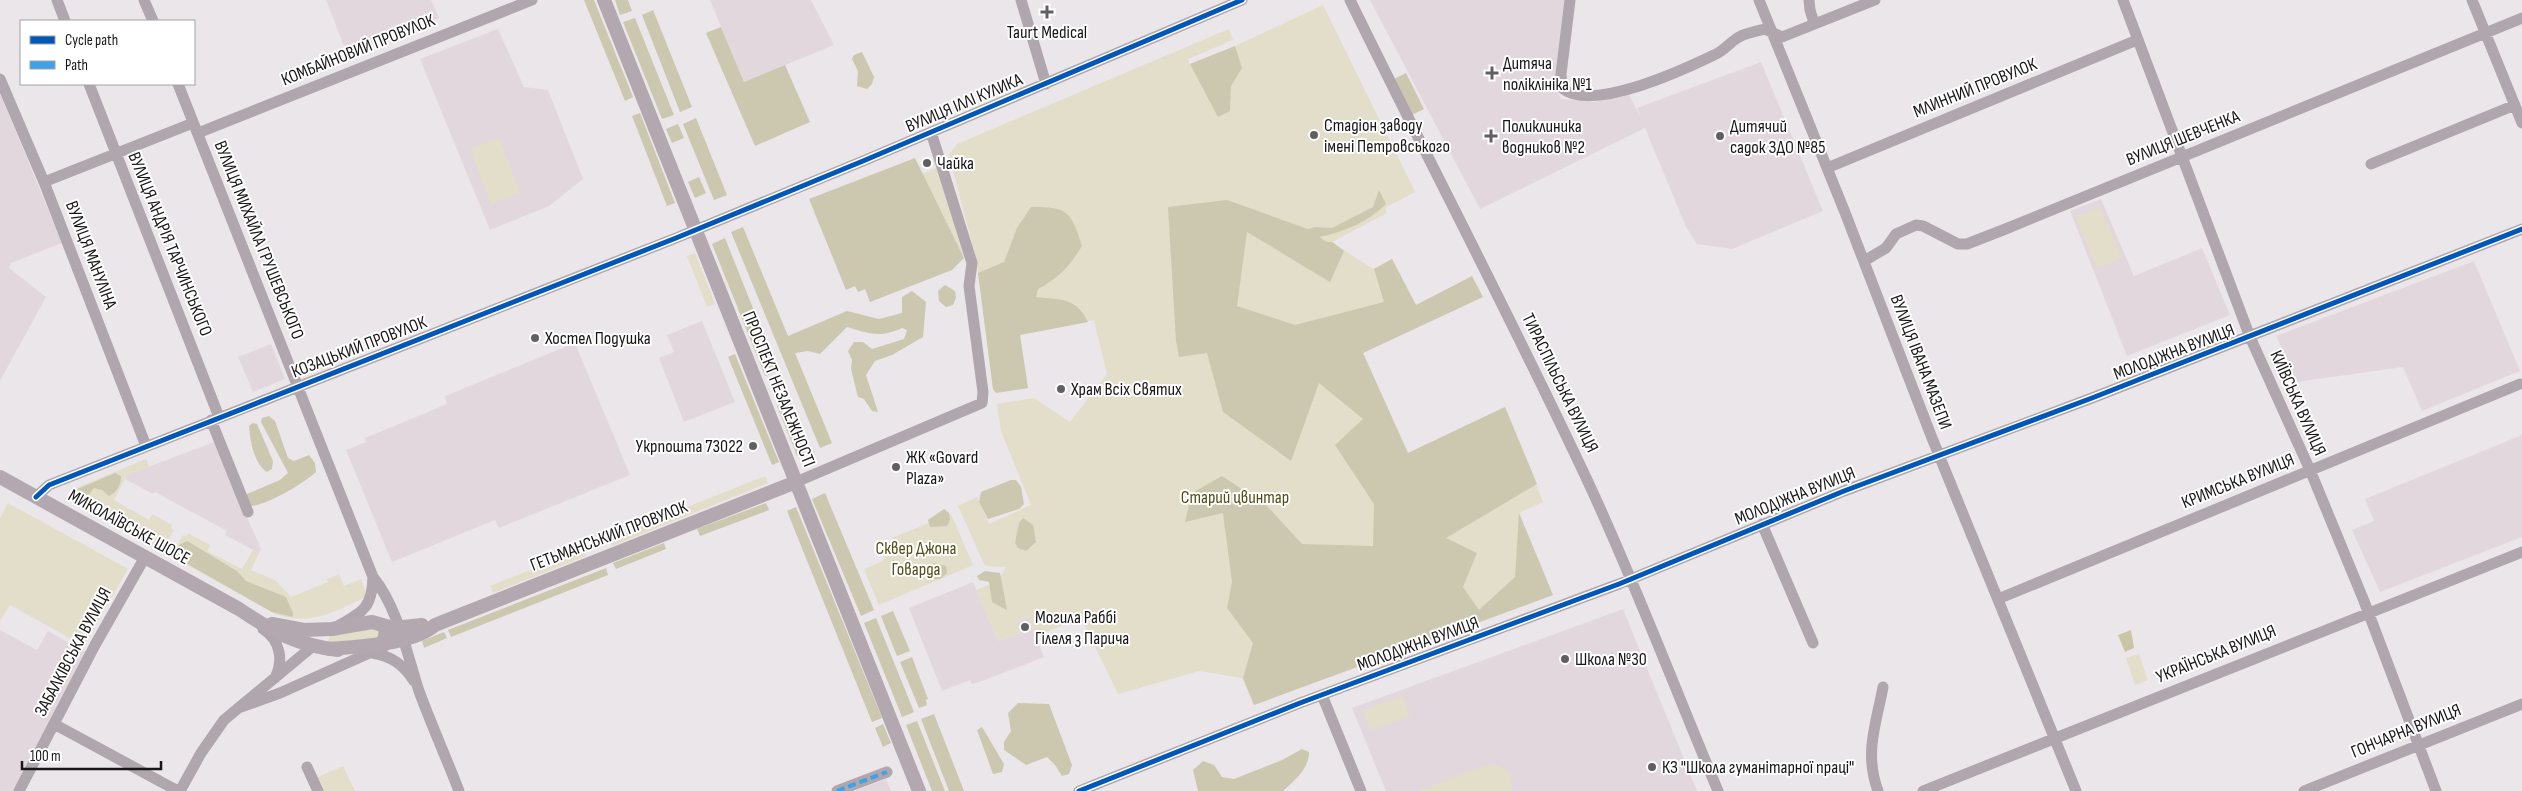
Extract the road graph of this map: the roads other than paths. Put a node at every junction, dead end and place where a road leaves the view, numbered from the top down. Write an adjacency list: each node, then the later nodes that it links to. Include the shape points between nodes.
1 (57, 0): 15 (street)
2 (144, 0): 16 (street)
3 (532, 0): 27 (street, КОМБАЙНОВИЙ ПРОВУЛОК)
4 (604, 0): 34 (main road, ПРОСПЕКТ НЕЗАЛЕЖНОСТІ)
5 (1021, 0): 22 (street)
6 (1242, 0): 22 (street, ВУЛИЦЯ ІЛЛІ КУЛИКА)
7 (1350, 0): 52 (street, ТИРАСПІЛЬСЬКА ВУЛИЦЯ, via 1548,398)
8 (1570, 0): 18 (street, via 1560,82 1562,88 1574,95 1594,96 1630,90 1716,55 1739,37 1765,29)
9 (1760, 0): 18 (street, ВУЛИЦЯ ІВАНА МАЗЕПИ)
10 (1809, 0): 17 (street)
11 (1874, 0): 17 (street)
12 (2123, 0): 20 (street, КИЇВСЬКА ВУЛИЦЯ)
13 (2472, 0): 19 (street)
14 (2522, 18): 19 (street, ВУЛИЦЯ ШЕВЧЕНКА)
15 (65, 20)
16 (153, 20)
17 (1814, 23): 18 (street, via 1782,37)
18 (1772, 32): 32 (street, ВУЛИЦЯ ІВАНА МАЗЕПИ)
19 (2485, 32): 25 (street); 30 (street, ВУЛИЦЯ ШЕВЧЕНКА)
20 (2137, 40): 30 (street, КИЇВСЬКА ВУЛИЦЯ); 32 (street, МЛИННИЙ ПРОВУЛОК)
21 (0, 79): 33 (street, ВУЛИЦЯ МАНУЛІНА)
22 (1046, 84): 28 (street, ВУЛИЦЯ ІЛЛІ КУЛИКА)
23 (89, 85): 29 (street, ВУЛИЦЯ АНДРІЯ ТАРЧИНСЬКОГО)
24 (178, 85): 27 (street, ВУЛИЦЯ МИХАЙЛА ГРУШЕВСЬКОГО)
25 (2515, 105): 26 (street); 31 (street)
26 (2522, 122)
27 (195, 128): 29 (street, КОМБАЙНОВИЙ ПРОВУЛОК); 39 (street, ВУЛИЦЯ МИХАЙЛА ГРУШЕВСЬКОГО)
28 (931, 132): 34 (street, ВУЛИЦЯ ІЛЛІ КУЛИКА); 45 (street, via 972,263 970,286 982,403)
29 (115, 154): 33 (street, КОМБАЙНОВИЙ ПРОВУЛОК); 40 (street, ВУЛИЦЯ АНДРІЯ ТАРЧИНСЬКОГО)
30 (2180, 158): 36 (street, ВУЛИЦЯ ШЕВЧЕНКА, via 1967,244 1958,244 1923,226 1905,229 1896,234 1886,248); 37 (street, КИЇВСЬКА ВУЛИЦЯ)
31 (2371, 164)
32 (1827, 168): 36 (street, ВУЛИЦЯ ІВАНА МАЗЕПИ)
33 (44, 182): 41 (street, ВУЛИЦЯ МАНУЛІНА)
34 (696, 229): 39 (street, КОЗАЦЬКИЙ ПРОВУЛОК); 45 (main road, ПРОСПЕКТ НЕЗАЛЕЖНОСТІ)
35 (2522, 229): 37 (street, МОЛОДІЖНА ВУЛИЦЯ)
36 (1864, 261): 42 (street, ВУЛИЦЯ ІВАНА МАЗЕПИ)
37 (2250, 337): 42 (street, МОЛОДІЖНА ВУЛИЦЯ); 43 (street, КИЇВСЬКА ВУЛИЦЯ)
38 (2520, 384): 43 (street, КРИМСЬКА ВУЛИЦЯ)
39 (299, 385): 40 (street, КОЗАЦЬКИЙ ПРОВУЛОК); 51 (street, ВУЛИЦЯ МИХАЙЛА ГРУШЕВСЬКОГО)
40 (215, 418): 41 (street, КОЗАЦЬКИЙ ПРОВУЛОК); 47 (street, ВУЛИЦЯ АНДРІЯ ТАРЧИНСЬКОГО)
41 (146, 446): 46 (street, КОЗАЦЬКИЙ ПРОВУЛОК, via 49,485)
42 (1938, 455): 48 (street, МОЛОДІЖНА ВУЛИЦЯ); 53 (street, ВУЛИЦЯ ІВАНА МАЗЕПИ)
43 (2310, 470): 53 (street, КРИМСЬКА ВУЛИЦЯ); 55 (street, КИЇВСЬКА ВУЛИЦЯ)
44 (0, 477): 46 (main road, МИКОЛАЇВСЬКЕ ШОСЕ)
45 (796, 482): 56 (main road, ГЕТЬМАНСЬКИЙ ПРОВУЛОК, via 435,625); 78 (main road, ПРОСПЕКТ НЕЗАЛЕЖНОСТІ)
46 (36, 497): 50 (main road, МИКОЛАЇВСЬКЕ ШОСЕ)
47 (248, 512)
48 (1762, 524): 52 (street, МОЛОДІЖНА ВУЛИЦЯ); 58 (street, МОЛОДІЖНА ВУЛИЦЯ)
49 (2522, 552): 55 (street, УКРАЇНСЬКА ВУЛИЦЯ)
50 (145, 557): 54 (main road, МИКОЛАЇВСЬКЕ ШОСЕ); 68 (street, ЗАБАЛКІВСЬКА ВУЛИЦЯ)
51 (373, 577): 56 (street, ВУЛИЦЯ МИХАЙЛА ГРУШЕВСЬКОГО); 57 (street, via 368,605)
52 (1631, 578): 65 (street, МОЛОДІЖНА ВУЛИЦЯ); 81 (street, ТИРАСПІЛЬСЬКА ВУЛИЦЯ)
53 (1998, 599): 69 (street, ВУЛИЦЯ ІВАНА МАЗЕПИ)
54 (239, 609): 57 (main road, via 286,628); 59 (main road, via 271,631); 63 (street, via 246,619 269,633 277,644 279,666)
55 (2369, 612): 69 (street, УКРАЇНСЬКА ВУЛИЦЯ); 70 (street, КИЇВСЬКА ВУЛИЦЯ)
56 (403, 630): 57 (main road, via 372,622); 60 (main road); 61 (street); 61 (street, via 412,644); 62 (street)
57 (328, 638): 59 (main road); 60 (main road)
58 (1813, 643)
59 (313, 646): 63 (street)
60 (376, 648): 62 (street); 67 (street)
61 (410, 655): 62 (street)
62 (411, 671): 76 (street)
63 (274, 681): 67 (street, via 250,696)
64 (1883, 686): 82 (street, via 1870,754)
65 (1322, 695): 79 (street, МОЛОДІЖНА ВУЛИЦЯ); 80 (street)
66 (2522, 704): 70 (street, ГОНЧАРНА ВУЛИЦЯ)
67 (240, 707): 74 (street, via 214,731)
68 (54, 724): 73 (street, ЗАБАЛКІВСЬКА ВУЛИЦЯ); 74 (street)
69 (2055, 738): 83 (street, УКРАЇНСЬКА ВУЛИЦЯ); 84 (street, ВУЛИЦЯ ІВАНА МАЗЕПИ)
70 (2417, 744): 85 (street, ГОНЧАРНА ВУЛИЦЯ); 86 (street, КИЇВСЬКА ВУЛИЦЯ)
71 (307, 767): 75 (street)
72 (887, 772): 77 (street)
73 (19, 791)
74 (179, 791)
75 (318, 791)
76 (459, 791)
77 (837, 791)
78 (920, 791)
79 (1079, 791)
80 (1361, 791)
81 (1718, 791)
82 (1878, 791)
83 (1923, 791)
84 (2076, 791)
85 (2304, 791)
86 (2436, 791)

